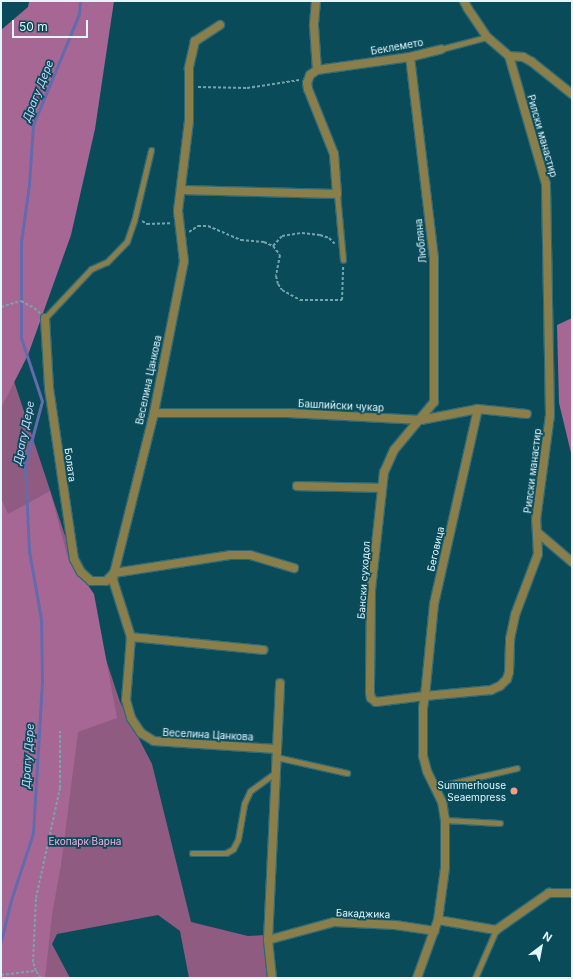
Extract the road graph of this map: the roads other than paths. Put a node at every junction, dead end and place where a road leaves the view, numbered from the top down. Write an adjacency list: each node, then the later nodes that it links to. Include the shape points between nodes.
1 (316, 1): 8 (street)
2 (464, 1): 4 (street)
3 (220, 25): 11 (street, Веселина Цанкова, via 195,41 188,68 189,121)
4 (487, 37): 5 (lane, Беклемето); 6 (street)
5 (441, 49): 7 (street, Беклемето)
6 (509, 56): 9 (street, via 523,57 532,62); 21 (street, Рилски манастир, via 546,184 550,415 536,520)
7 (410, 57): 8 (street, Беклемето); 18 (street, Любляна, via 434,258 434,402)
8 (313, 73): 12 (street, via 307,83 308,89 334,154)
9 (572, 94)
10 (151, 150): 14 (lane, via 127,241 107,262 91,270)
11 (180, 190): 12 (street); 16 (street, Веселина Цанкова, via 178,212 184,261)
12 (337, 194): 13 (lane)
13 (343, 260)
14 (45, 318): 24 (street, Болата, via 49,388 74,558 81,572 92,581 106,581)
15 (478, 409): 17 (street, Башлийски чукар); 18 (street, Башлийски чукар); 28 (street, Беговица, via 434,604)
16 (154, 413): 18 (street, Башлийски чукар, via 288,413); 24 (street, Веселина Цанкова)
17 (527, 414)
18 (421, 420): 20 (street, Бански суходол, via 394,450 384,472)
19 (297, 486): 20 (street)
20 (382, 488): 28 (street, Бански суходол, via 371,590 371,698 380,702)
21 (538, 533): 22 (street); 28 (street, Рилски манастир, via 538,554 510,639 507,678 500,686 491,690)
22 (572, 562)
23 (294, 568): 24 (street, via 250,555 230,554)
24 (114, 573): 25 (street, Веселина Цанкова, via 113,580)
25 (131, 636): 26 (street); 29 (street, Веселина Цанкова, via 126,700 131,718 141,733 154,741)
26 (263, 650)
27 (280, 683): 29 (street)
28 (425, 696): 33 (street, via 423,756)
29 (276, 753): 31 (street); 32 (lane)
30 (517, 768): 33 (lane)
31 (276, 772): 36 (lane, via 250,790 244,804 238,839 232,849 226,853); 41 (street)
32 (346, 773)
33 (435, 787): 34 (street, via 442,802)
34 (445, 820): 35 (lane); 38 (street, via 445,868)
35 (500, 823)
36 (192, 853)
37 (572, 893): 39 (street, via 550,894)
38 (438, 920): 39 (street); 40 (street)
39 (496, 930): 44 (lane)
40 (435, 931): 41 (street, Бакаджика, via 388,924 334,922); 43 (street)
41 (268, 940): 42 (street)
42 (272, 978)
43 (417, 978)
44 (475, 978)

